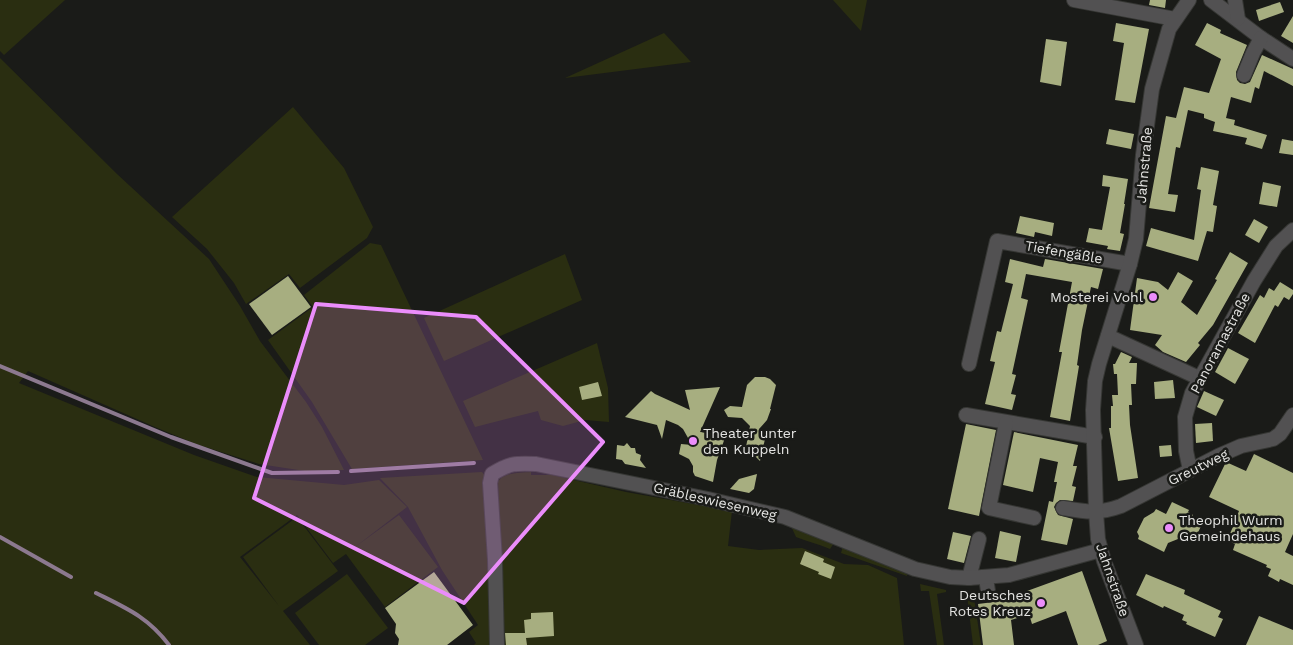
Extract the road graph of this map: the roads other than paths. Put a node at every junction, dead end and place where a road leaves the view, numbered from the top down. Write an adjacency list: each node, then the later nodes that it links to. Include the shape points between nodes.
1 (1074, 0): 5 (street)
2 (1189, 0): 5 (street, Jahnstraße)
3 (1212, 0): 6 (street)
4 (1235, 0): 6 (street)
5 (1175, 19): 12 (street, Jahnstraße, via 1164,42 1152,88 1139,218)
6 (1238, 19): 7 (street)
7 (1261, 38): 8 (street); 9 (street)
8 (1293, 59)
9 (1244, 75)
10 (1293, 217): 11 (street, Panoramastraße)
11 (1293, 228): 15 (street, Panoramastraße, via 1276,246 1254,281)
12 (1130, 264): 13 (street, Jahnstraße); 14 (street, Tiefengäßle, via 997,241)
13 (1108, 336): 15 (street); 19 (street, Jahnstraße, via 1095,381)
14 (969, 364)
15 (1199, 378): 20 (street, Panoramastraße, via 1185,417)
16 (966, 415): 18 (street)
17 (1293, 415): 20 (street, Greutweg, via 1273,439 1240,446)
18 (1006, 423): 19 (street); 23 (street, via 989,508)
19 (1095, 437): 22 (street, Jahnstraße)
20 (1190, 470): 22 (street, Greutweg, via 1121,506)
21 (1063, 508): 22 (street, Greutweg)
22 (1096, 512): 25 (street, Jahnstraße)
23 (1034, 518)
24 (979, 539): 26 (street)
25 (1101, 550): 26 (street, Gräbleswiesenweg, via 987,584); 28 (street, Jahnstraße)
26 (969, 578): 27 (street, Gräbleswiesenweg, via 916,569 785,517 536,464 507,465 492,474 490,483)
27 (496, 645)
28 (1136, 645)

